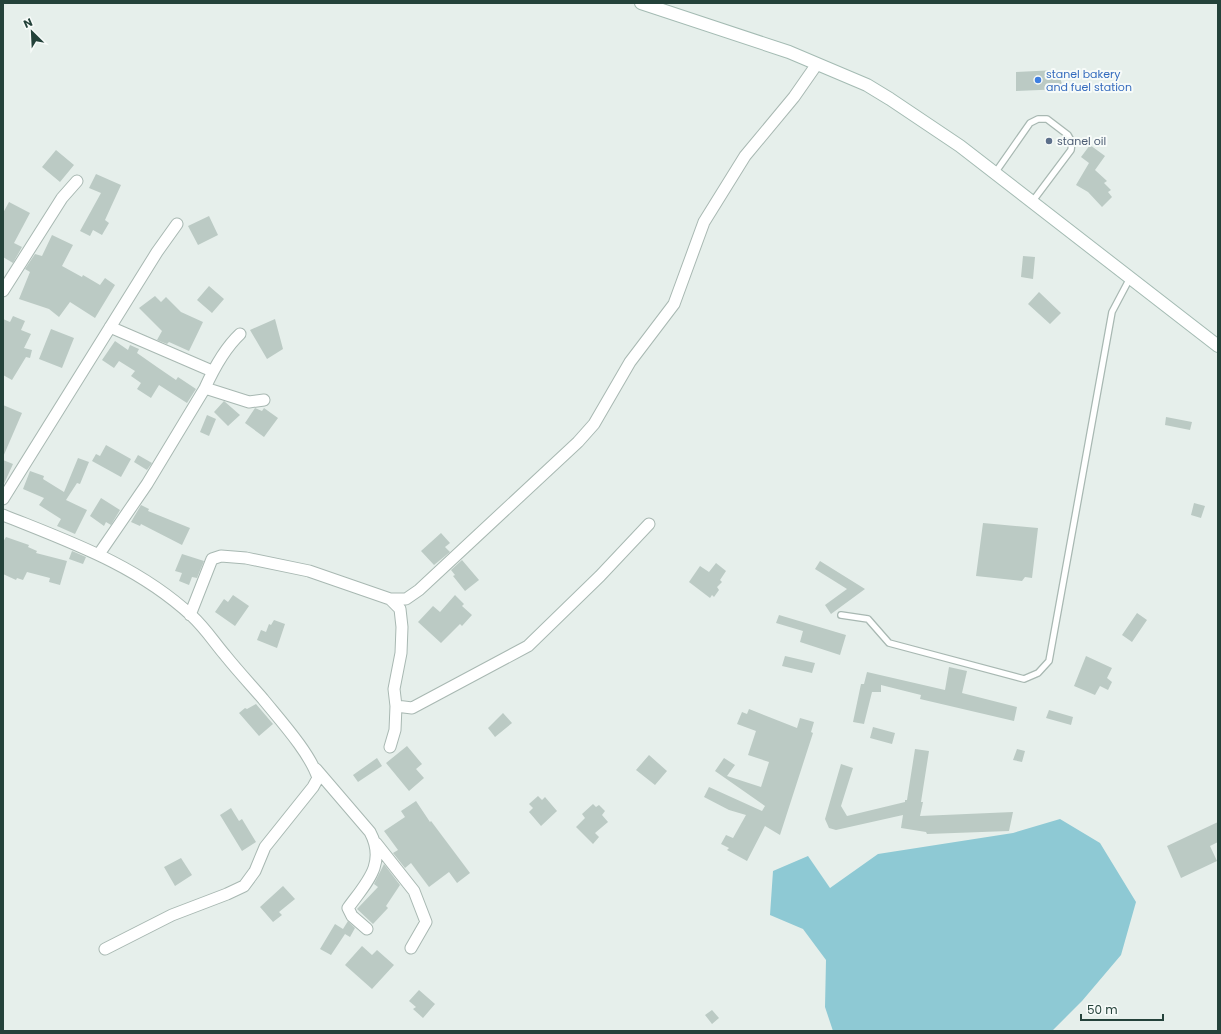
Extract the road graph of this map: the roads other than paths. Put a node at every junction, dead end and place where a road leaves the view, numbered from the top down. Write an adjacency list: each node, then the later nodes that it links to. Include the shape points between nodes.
1 (641, 3): 2 (main road, via 789,52)
2 (817, 64): 3 (main road, via 867,85 927,122); 19 (street, via 794,97 745,156 704,222 674,304 630,362 594,424 578,442 419,590 406,599)
3 (995, 173): 5 (main road); 5 (lane, via 1030,123 1046,119 1068,135 1072,142 1071,150)
4 (77, 181): 8 (street, via 62,198)
5 (1032, 202): 7 (main road)
6 (177, 224): 9 (street)
7 (1130, 278): 11 (main road); 21 (lane, via 1112,312 1049,661 1038,673 1024,679 889,643 868,619)
8 (3, 291)
9 (110, 327): 12 (street); 15 (street)
10 (240, 334): 12 (street, via 230,343)
11 (1218, 346)
12 (212, 371): 13 (street)
13 (205, 388): 14 (street, via 249,402); 18 (street, via 147,484)
14 (264, 400)
15 (3, 499)
16 (3, 515): 18 (street)
17 (649, 524): 22 (street, via 528,646 412,708)
18 (99, 554): 20 (street, via 158,588)
19 (390, 599): 20 (street, via 309,571 246,558 221,556 212,559); 22 (street, via 400,610 402,627 401,653 394,689)
20 (190, 614): 24 (street, via 278,718)
21 (841, 615)
22 (396, 706): 23 (street, via 395,730)
23 (390, 747)
24 (314, 767): 25 (street); 28 (street, via 318,778 313,787 265,847 255,871 244,886 172,915)
25 (375, 841): 26 (street, via 375,869 348,908 352,916); 27 (street, via 414,891 426,922)
26 (367, 929)
27 (411, 948)
28 (105, 949)

